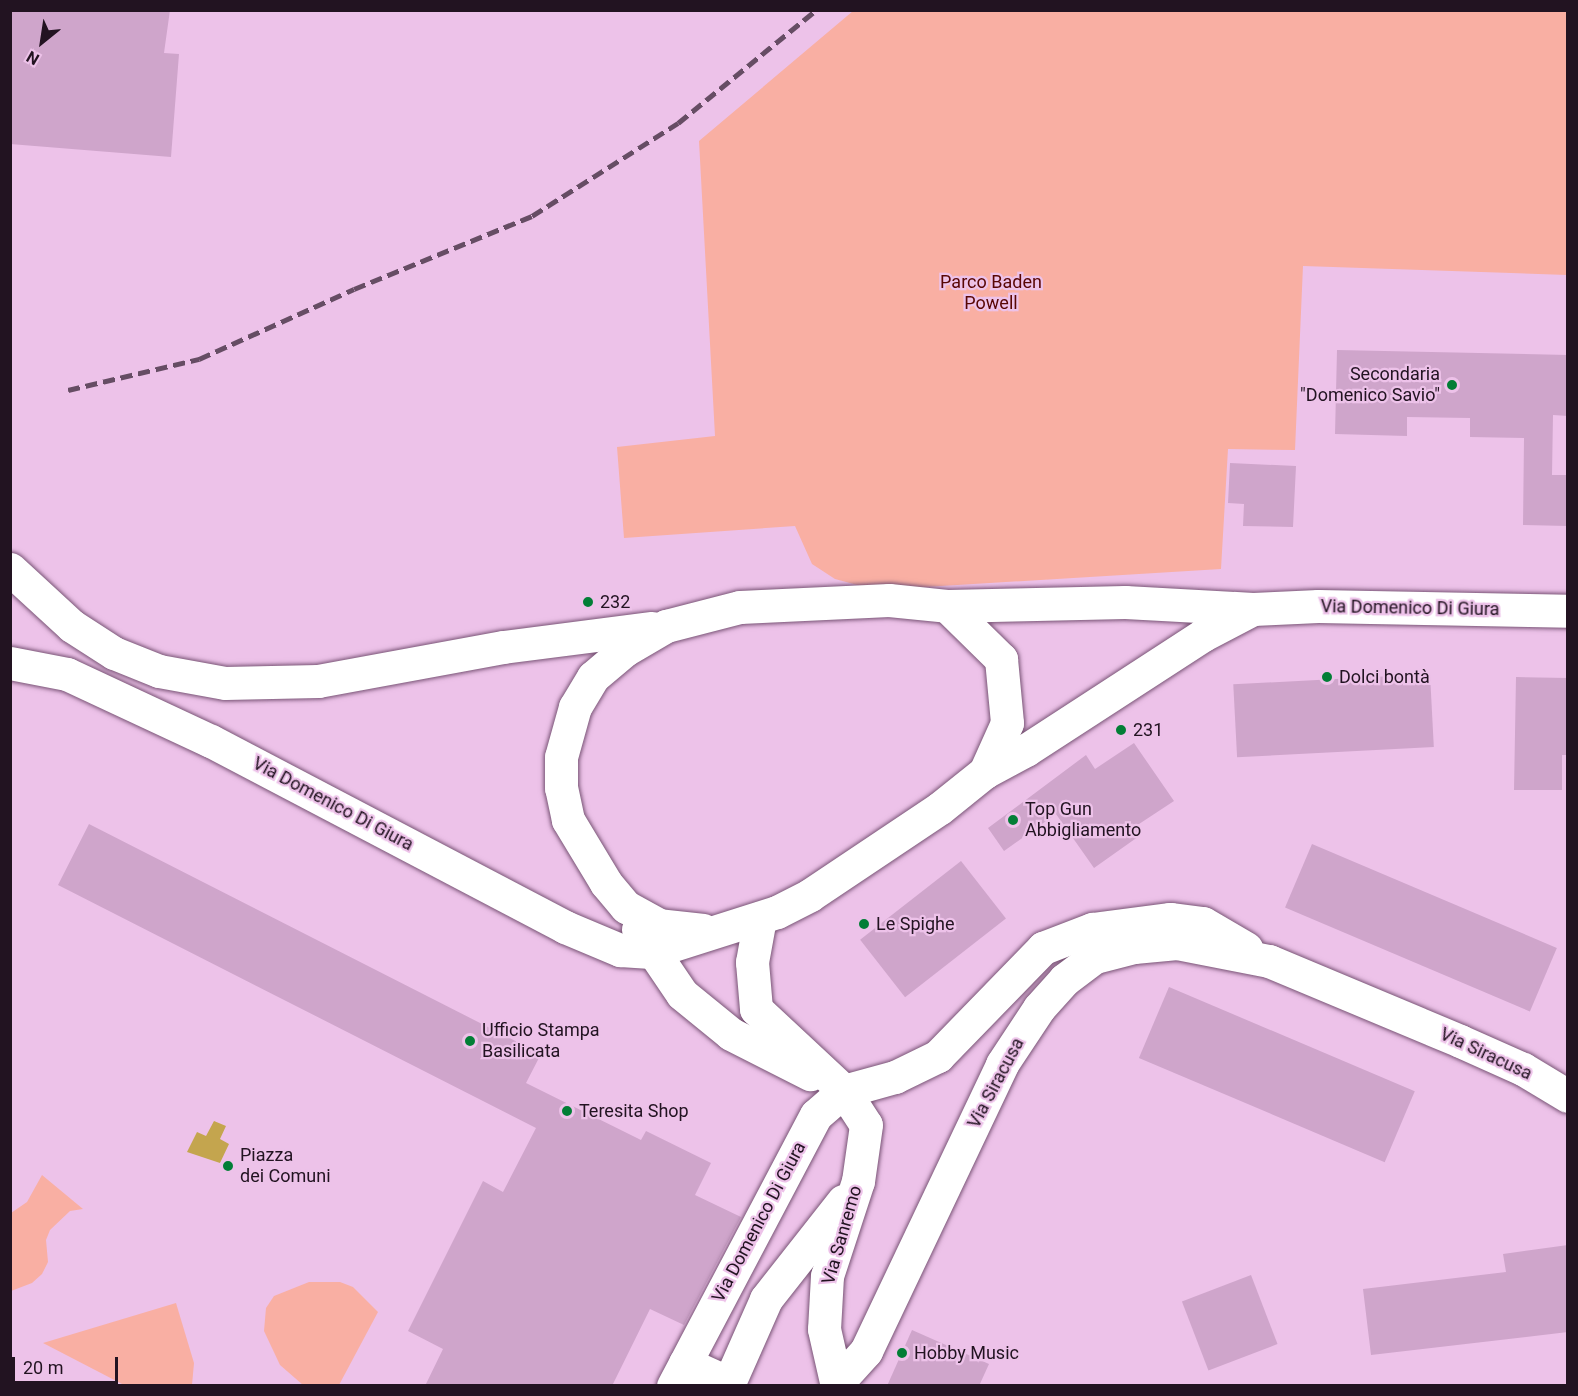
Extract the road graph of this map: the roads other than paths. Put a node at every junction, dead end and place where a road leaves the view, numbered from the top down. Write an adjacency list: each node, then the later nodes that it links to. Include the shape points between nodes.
1 (10, 569): 5 (main road, via 72,626 114,653 159,671 225,683 318,681 503,647)
2 (947, 606): 3 (main road, Via Domenico Di Giura, via 1125,602); 5 (main road, Via Domenico Di Giura, via 889,600 740,608); 7 (main road, Via Domenico Di Giura, via 1001,659 1007,723)
3 (1252, 609): 4 (main road, Via Domenico Di Giura, via 1318,606); 7 (main road, Via Domenico Di Giura, via 1203,635 1026,750)
4 (1568, 611)
5 (666, 626): 8 (main road, Via Domenico Di Giura, via 625,650 593,677 574,707 561,757 561,788 568,820 606,883)
6 (10, 663): 11 (main road, Via Domenico Di Giura, via 67,674 220,745 565,927 620,950)
7 (985, 772): 9 (main road, Via Domenico Di Giura, via 940,808 810,895)
8 (626, 907): 10 (main road, Via Domenico Di Giura, via 659,925 682,930); 11 (main road, Via Domenico Di Giura)
9 (760, 918): 10 (main road, Via Domenico Di Giura); 13 (main road, via 752,962 756,1009)
10 (720, 930): 11 (main road, Via Domenico Di Giura)
11 (651, 952): 13 (main road, Via Domenico Di Giura, via 682,994 731,1034)
12 (1269, 961): 13 (main road, Via Siracusa, via 1203,923 1170,919 1092,929 1043,948 938,1056 895,1077); 14 (main road, Via Siracusa, via 1471,1045); 17 (main road, Via Siracusa, via 1177,944 1145,946 1095,957 1064,980 1039,1008 1002,1064 866,1351)
13 (844, 1091): 15 (main road, Via Sanremo, via 866,1125); 16 (main road, Via Domenico Di Giura, via 816,1115)
14 (1568, 1096)
15 (858, 1181): 16 (main road, Via Domenico Di Giura, via 766,1299 729,1383); 17 (main road, Via Sanremo, via 827,1276 824,1329)
16 (679, 1374)
17 (837, 1384)

